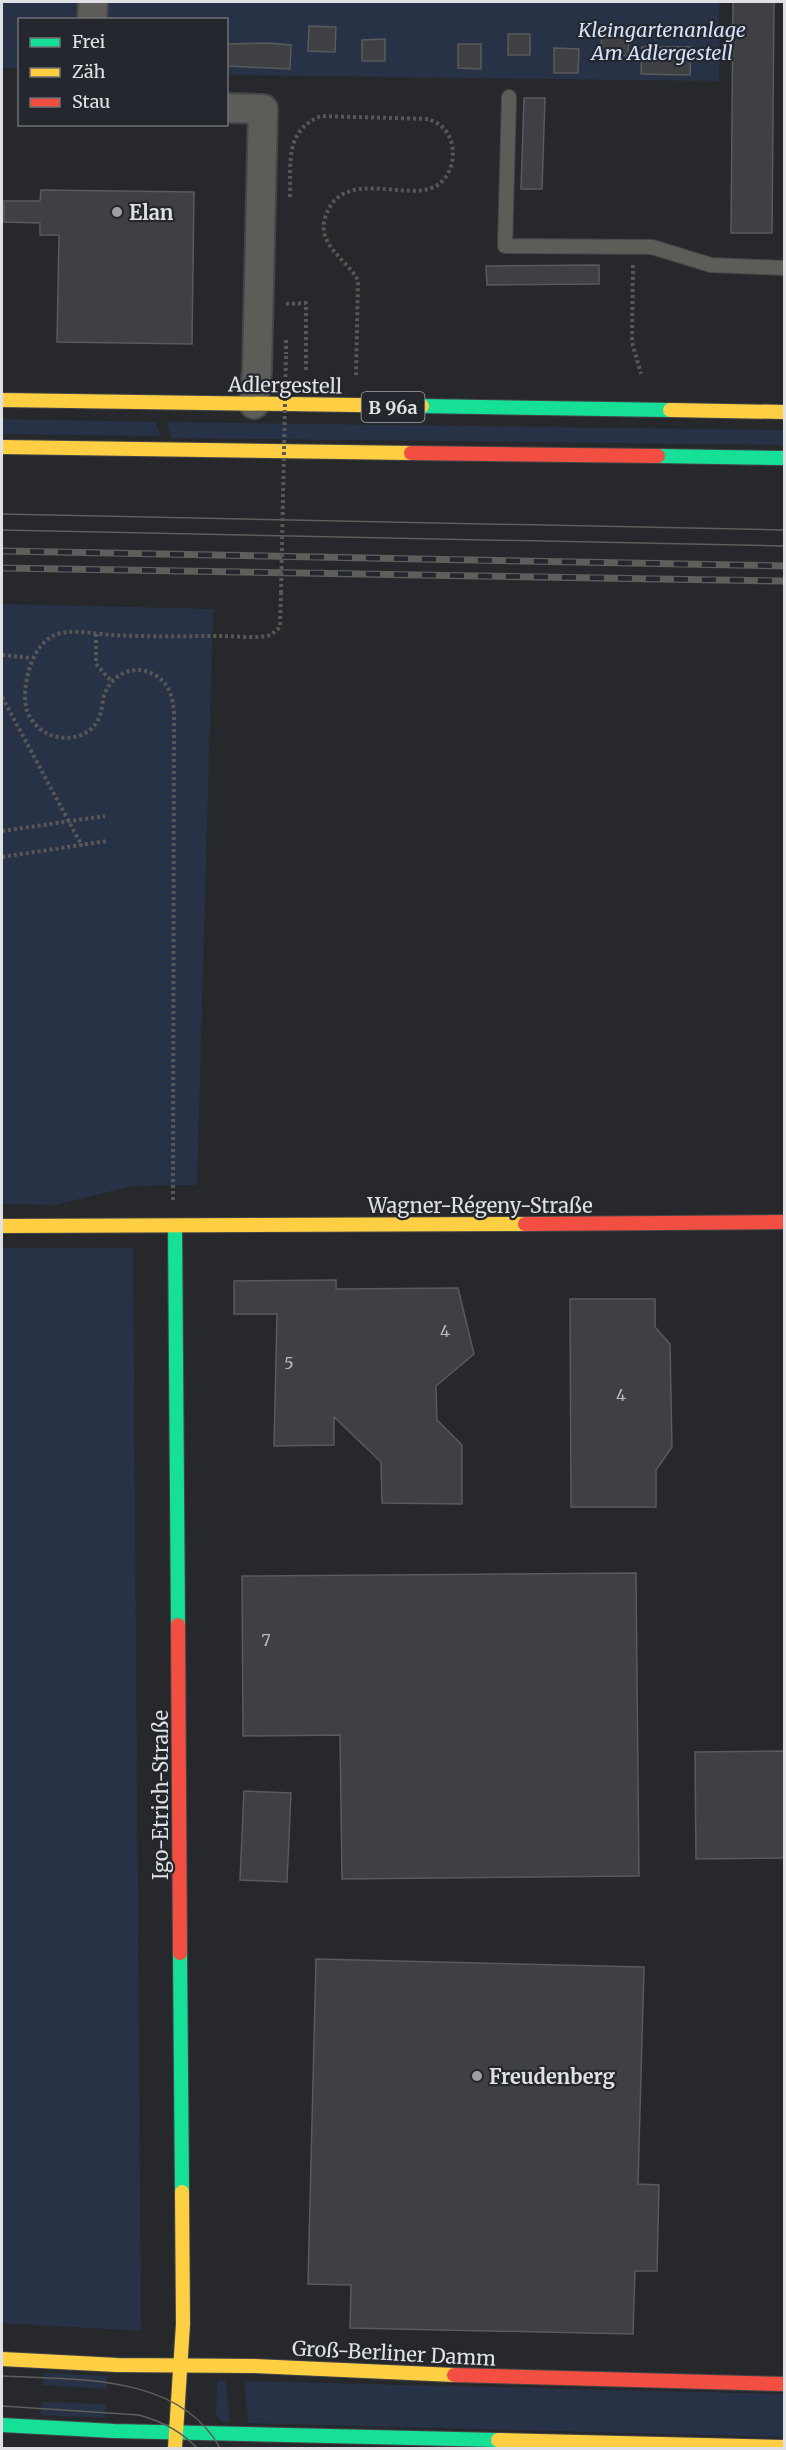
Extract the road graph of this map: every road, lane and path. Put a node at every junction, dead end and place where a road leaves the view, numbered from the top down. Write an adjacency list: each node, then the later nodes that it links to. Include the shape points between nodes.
1 (93, 2): 2 (street)
2 (92, 18)
3 (509, 97): 6 (lane, via 505,246)
4 (228, 108): 14 (street, via 262,109)
5 (290, 198): 11 (path, via 293,140 308,121 321,116 429,119 450,138 452,167 435,186 351,190 340,195 324,219 327,242 358,280)
6 (633, 247): 7 (lane, via 652,247 711,265); 12 (path, via 633,342)
7 (784, 268)
8 (286, 314): 10 (path, via 286,304 306,303)
9 (286, 334): 18 (path, bridge, via 280,627 266,636)
10 (306, 370)
11 (357, 371)
12 (641, 374)
13 (2, 400): 14 (main road, Adlergestell / B 96a)
14 (254, 404): 15 (main road, Adlergestell / B 96a)
15 (784, 412)
16 (2, 447): 17 (main road)
17 (784, 458)
18 (96, 634): 20 (path, via 51,636); 21 (path, via 96,664)
19 (2, 655): 20 (path)
20 (32, 658): 21 (path, via 26,706 43,732 54,737 73,738 90,729 100,716)
21 (112, 682): 29 (path, via 130,670 151,672 167,684 173,704)
22 (2, 697): 24 (path)
23 (105, 816): 24 (path)
24 (69, 821): 25 (path); 27 (path)
25 (2, 831)
26 (107, 842): 27 (path)
27 (82, 846): 28 (path)
28 (2, 857)
29 (173, 1190)
30 (784, 1222): 32 (main road, Wagner-Régeny-Straße)
31 (2, 1226): 32 (main road, Wagner-Régeny-Straße)
32 (175, 1227): 34 (main road, Igo-Etrich-Straße)
33 (2, 2359): 34 (main road, Groß-Berliner Damm)
34 (181, 2364): 35 (main road, Groß-Berliner Damm); 37 (main road, Igo-Etrich-Straße)
35 (784, 2384)
36 (2, 2425): 37 (main road)
37 (176, 2433): 38 (main road); 42 (main road, Igo-Etrich-Straße)
38 (475, 2444): 39 (main road)
39 (713, 2447): 40 (main road)
40 (755, 2447): 41 (main road)
41 (784, 2447)
42 (175, 2448)

